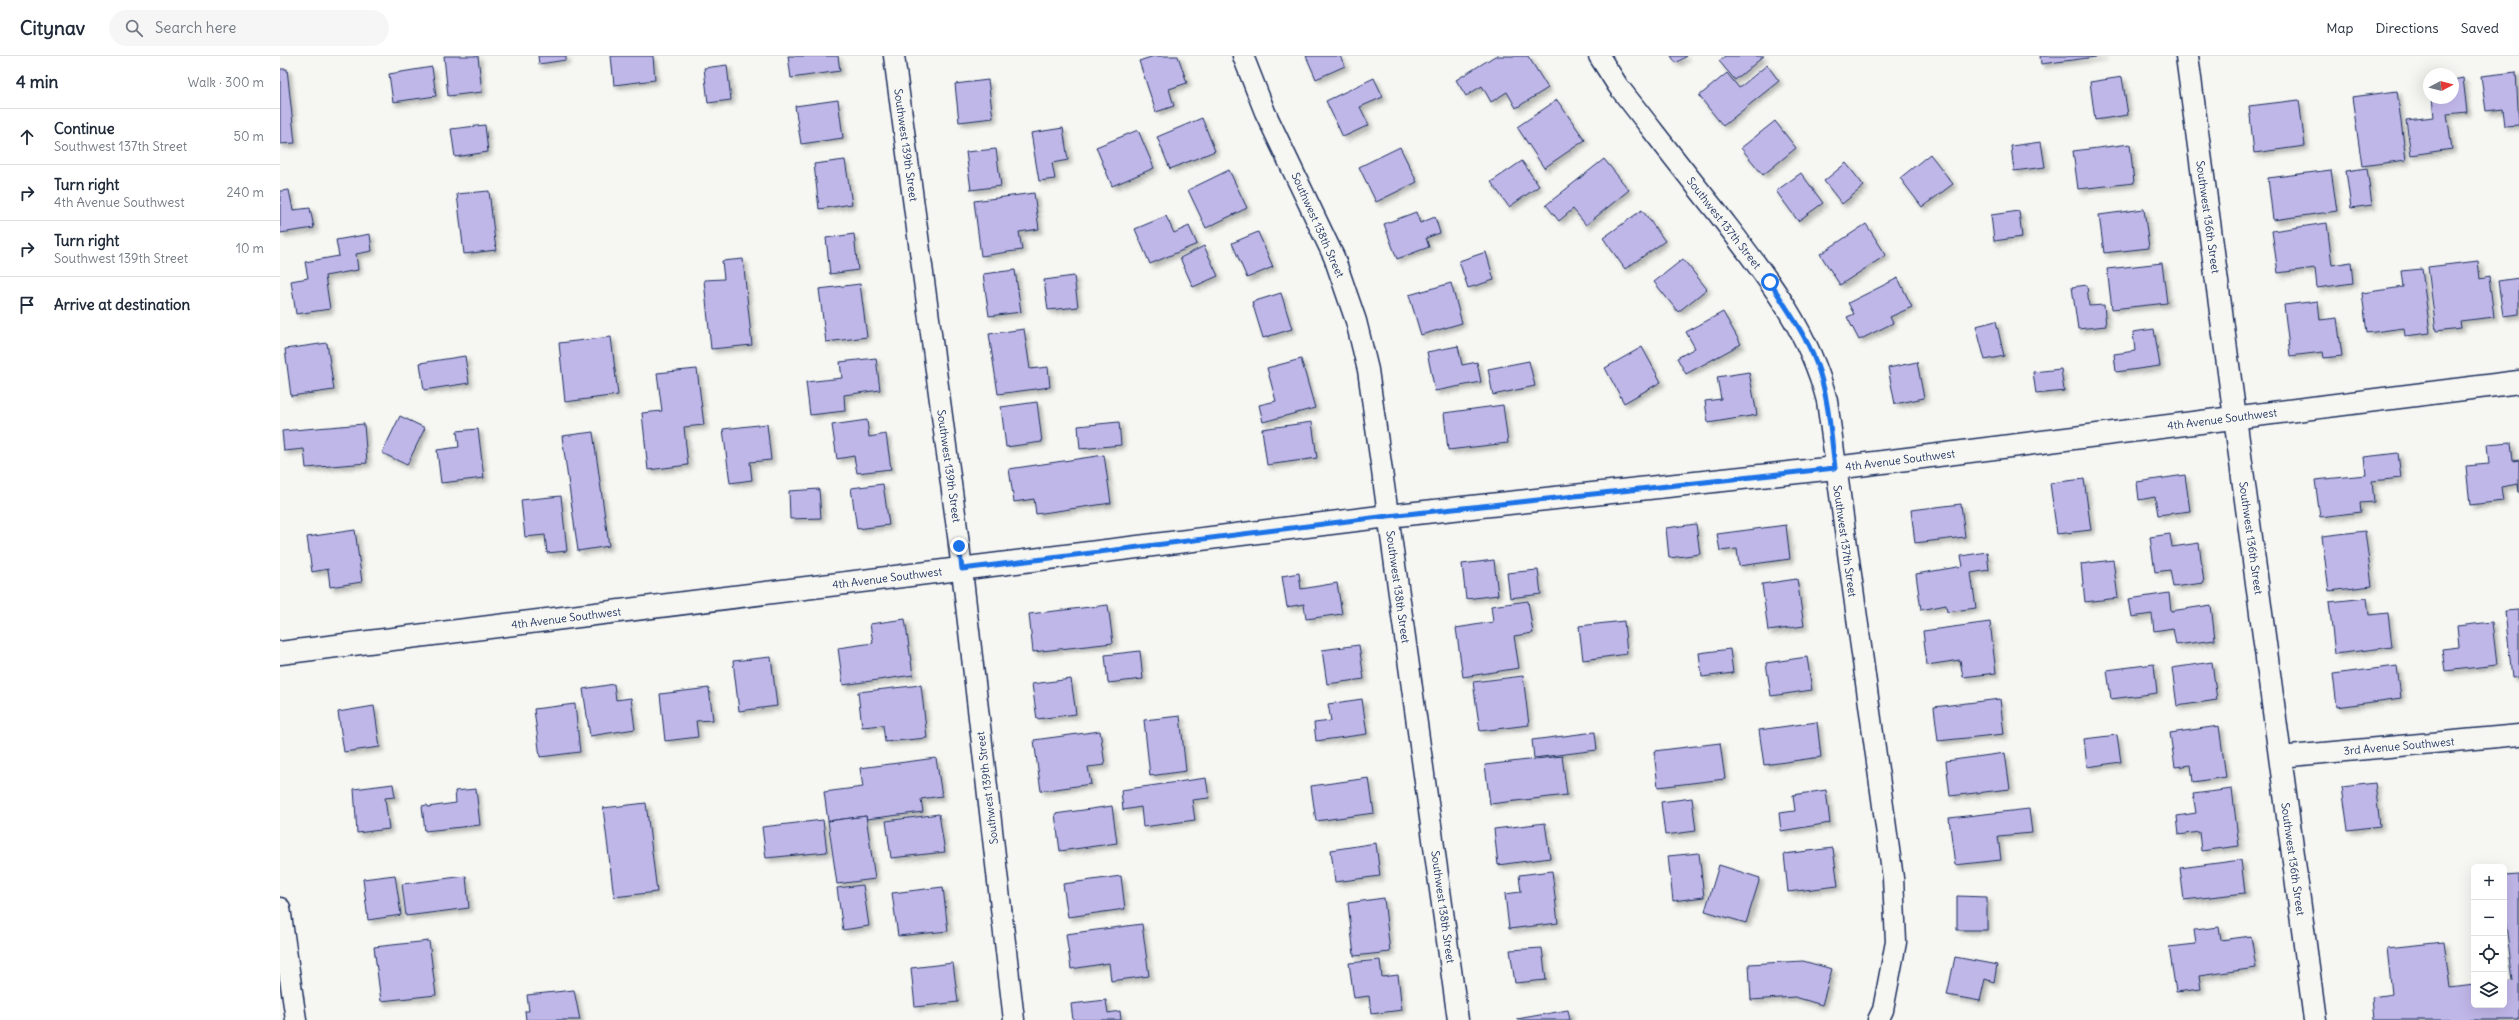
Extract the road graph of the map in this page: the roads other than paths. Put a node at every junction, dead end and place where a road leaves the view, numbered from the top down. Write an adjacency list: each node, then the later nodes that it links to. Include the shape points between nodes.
1 (894, 56): 9 (street, Southwest 139th Street)
2 (1243, 56): 8 (street, Southwest 138th Street, via 1265,112 1334,257 1356,321 1368,370)
3 (1599, 56): 7 (street, Southwest 137th Street, via 1618,86 1770,282 1806,340 1819,371 1827,401)
4 (2187, 56): 6 (street, Southwest 136th Street)
5 (2519, 382): 6 (street, 4th Avenue Southwest)
6 (2234, 417): 7 (street, 4th Avenue Southwest); 12 (street, Southwest 136th Street)
7 (1835, 468): 8 (street, 4th Avenue Southwest); 17 (street, Southwest 137th Street, via 1893,878 1896,942 1883,1010)
8 (1388, 516): 9 (street, 4th Avenue Southwest); 16 (street, Southwest 138th Street)
9 (962, 569): 10 (street, 4th Avenue Southwest); 15 (street, Southwest 139th Street)
10 (280, 653)
11 (2519, 735): 12 (street, 3rd Avenue Southwest)
12 (2280, 757): 18 (street, Southwest 136th Street)
13 (280, 908): 14 (street)
14 (296, 1020)
15 (1014, 1020)
16 (1458, 1020)
17 (1878, 1020)
18 (2315, 1020)

